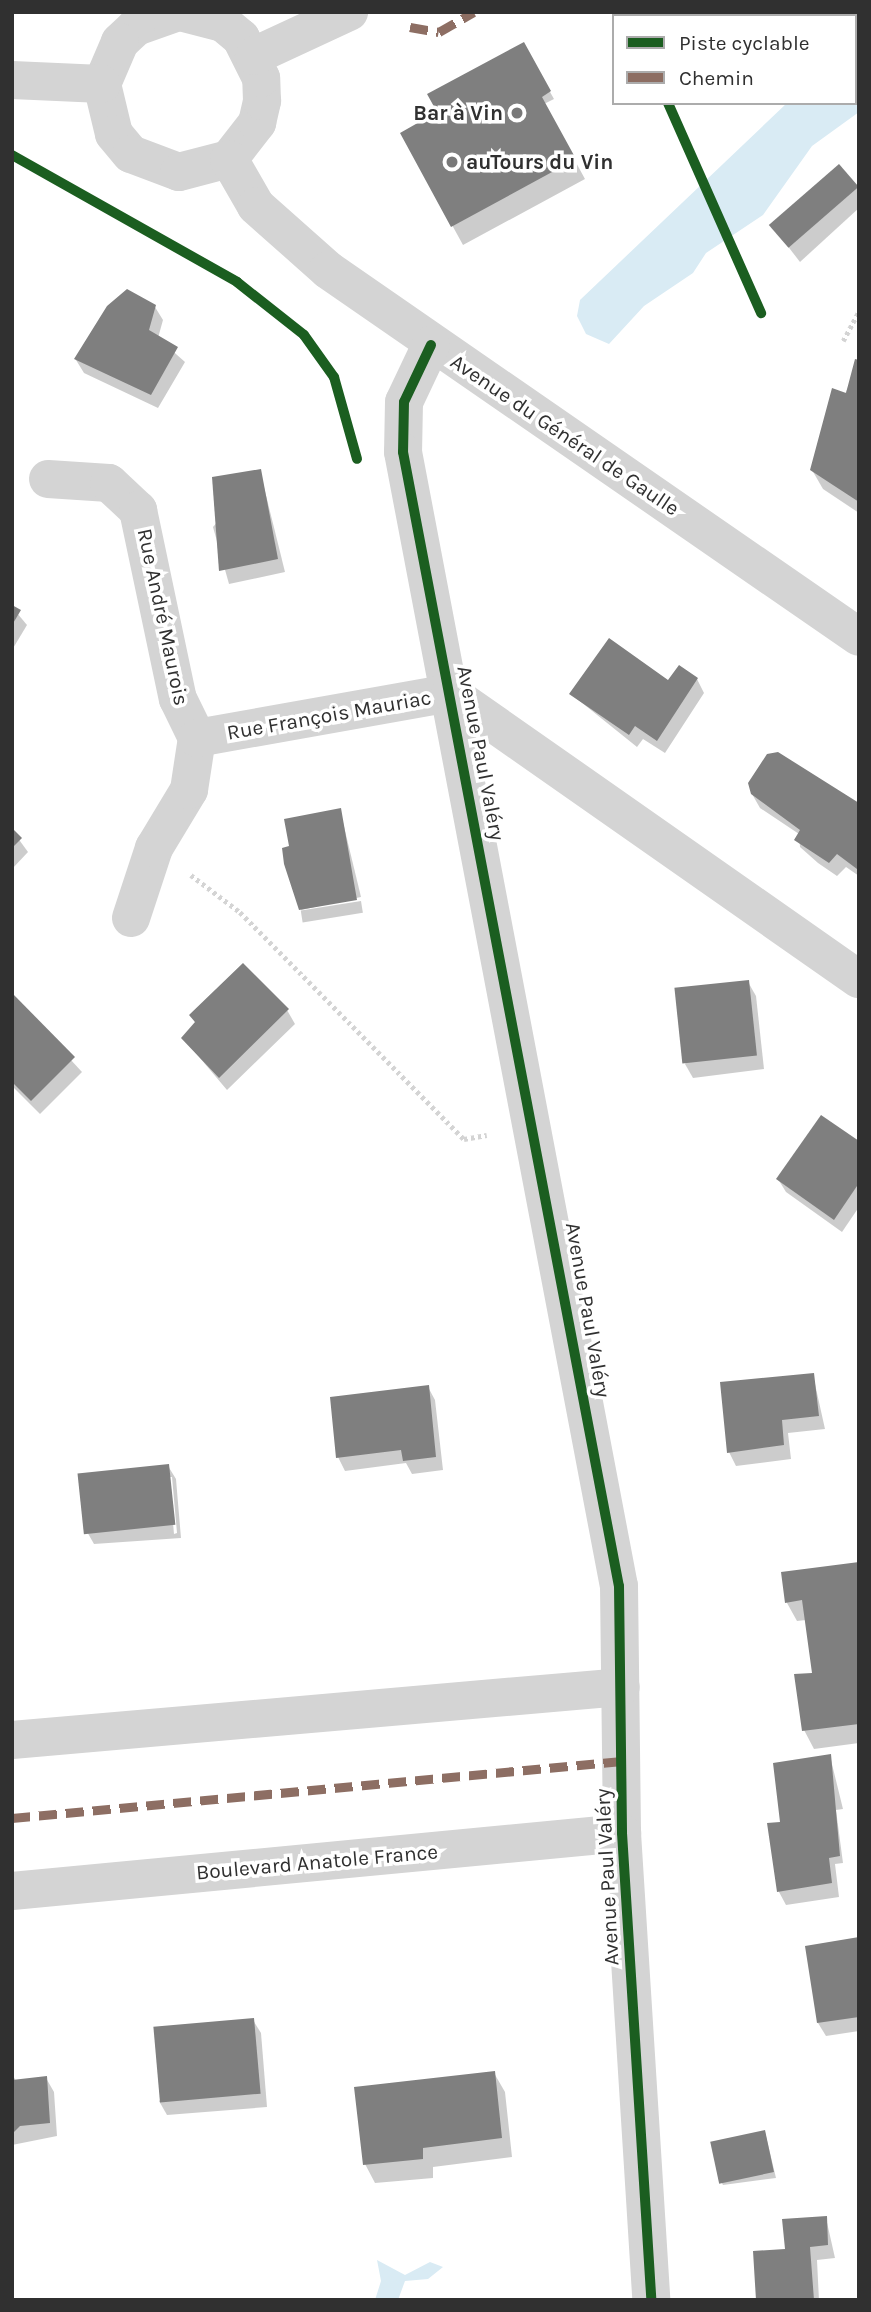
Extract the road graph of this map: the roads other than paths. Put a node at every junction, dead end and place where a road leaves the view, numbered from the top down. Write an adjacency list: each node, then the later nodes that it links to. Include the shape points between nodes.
1 (179, 12): 3 (street, via 223,23); 5 (street, via 128,34 108,62)
2 (349, 12): 3 (street)
3 (254, 56): 6 (street, via 261,78 260,112)
4 (12, 80): 5 (street)
5 (103, 84): 6 (street, via 114,134 153,167 192,171)
6 (229, 159): 7 (street, Avenue du Général de Gaulle, via 256,206 328,270)
7 (431, 345): 9 (street, Avenue du Général de Gaulle); 10 (street, Avenue Paul Valéry, via 410,383 401,422)
8 (48, 479): 11 (street, Rue André Maurois, via 109,483 138,510 178,699)
9 (859, 637)
10 (450, 693): 11 (street, Rue François Mauriac); 13 (street, Rue François Mauriac); 14 (street, Avenue Paul Valéry, via 618,1586)
11 (197, 738): 12 (street, Rue François Mauriac, via 189,790 154,848)
12 (131, 918)
13 (859, 979)
14 (621, 1687): 15 (street); 16 (street, Avenue Paul Valéry)
15 (12, 1740)
16 (622, 1833): 17 (street, Boulevard Anatole France); 18 (street, Avenue Paul Valéry)
17 (12, 1891)
18 (651, 2300)

